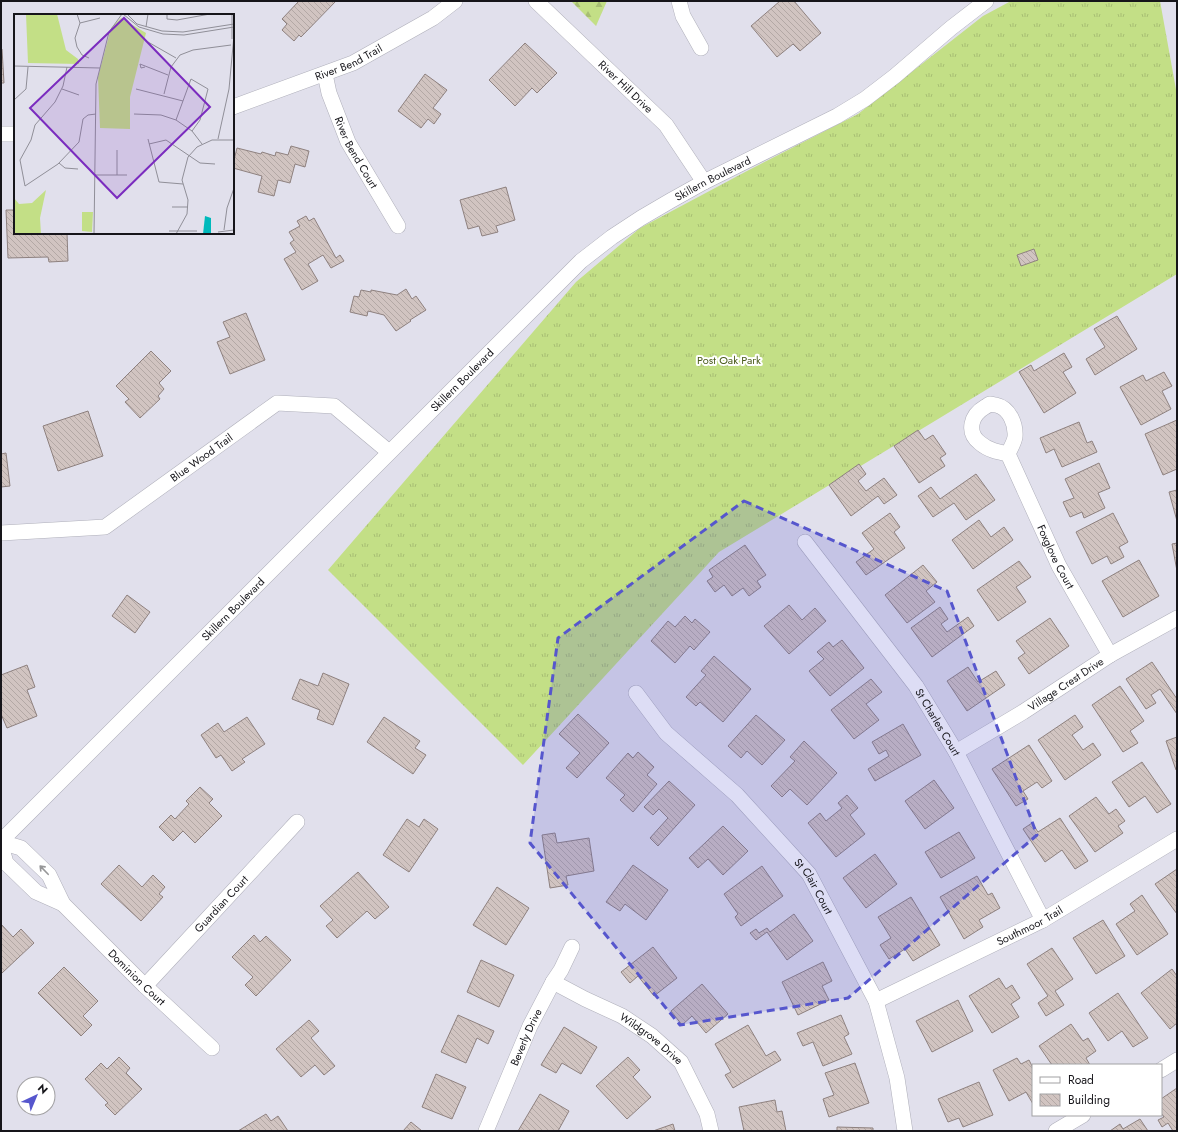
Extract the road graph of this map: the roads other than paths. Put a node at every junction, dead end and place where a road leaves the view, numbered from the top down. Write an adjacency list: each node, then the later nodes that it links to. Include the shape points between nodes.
1 (455, 1): 6 (street, River Bend Trail, via 432,18 353,63)
2 (536, 1): 10 (street, River Hill Drive, via 666,124)
3 (679, 1): 5 (street, via 683,16)
4 (986, 1): 10 (street, Skillern Boulevard, via 895,76 837,116)
5 (701, 48)
6 (325, 74): 7 (street, River Bend Trail); 11 (street, River Bend Court, via 329,93 348,142)
7 (234, 108)
8 (1, 134): 9 (street)
9 (14, 134)
10 (704, 182): 12 (street, Skillern Boulevard, via 641,218 581,261)
11 (398, 226)
12 (389, 452): 14 (street, Blue Wood Trail, via 334,406 277,403 106,527); 22 (street, Skillern Boulevard)
13 (1008, 454): 17 (street, Foxglove Court, via 1059,566)
14 (1, 533)
15 (805, 542): 19 (street, St Charles Court, via 916,686)
16 (1177, 618): 17 (street, Village Crest Drive)
17 (1110, 654): 19 (street, Village Crest Drive, via 1023,712)
18 (636, 693): 28 (street, St Clair Court, via 666,733 737,794 809,874)
19 (956, 752): 24 (street, St Charles Court)
20 (298, 822): 27 (street, Guardian Court)
21 (1177, 839): 24 (street, Southmoor Trail)
22 (1, 842): 23 (street, Dominion Court, one-way to 22, via 49,875 21,848); 23 (street, Dominion Court, via 6,863 36,892)
23 (63, 904): 27 (street, Dominion Court)
24 (1043, 920): 28 (street, Southmoor Trail)
25 (572, 946): 26 (street, Beverly Drive, via 561,970)
26 (552, 982): 33 (street, Beverly Drive, via 530,1026); 34 (street, Wildgrove Drive, via 622,1016 652,1036 681,1062 696,1090)
27 (145, 986): 29 (street, Dominion Court)
28 (876, 1001): 35 (street, St Clair Court, via 897,1078)
29 (212, 1048)
30 (1177, 1060): 31 (street)
31 (1162, 1069)
32 (1081, 1116): 36 (street)
33 (486, 1131)
34 (711, 1131)
35 (905, 1131)
36 (1056, 1131)

